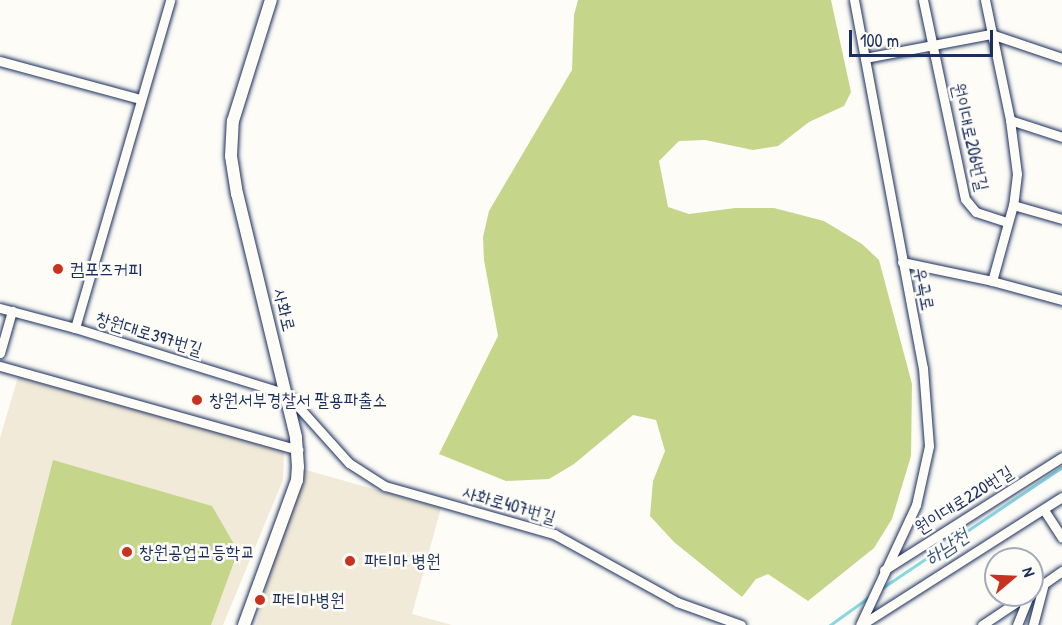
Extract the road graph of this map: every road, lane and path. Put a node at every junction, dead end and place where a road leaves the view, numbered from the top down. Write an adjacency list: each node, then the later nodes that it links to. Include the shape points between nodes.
1 (170, 0): 11 (street)
2 (271, 0): 25 (main road, 사화로, via 232,121 231,156)
3 (854, 0): 8 (street, 우곡로)
4 (923, 0): 7 (street, 원이대로206번길)
5 (985, 0): 6 (street)
6 (991, 33): 7 (street); 9 (street); 12 (street)
7 (932, 43): 8 (street); 16 (street, 원이대로206번길, via 965,199 976,212)
8 (865, 58): 17 (street, 우곡로)
9 (1062, 58)
10 (0, 61): 11 (street)
11 (140, 99): 22 (street)
12 (1010, 120): 13 (street); 14 (street, via 1017,174)
13 (1062, 137)
14 (1013, 206): 15 (street); 16 (street)
15 (1062, 219)
16 (1007, 222): 18 (street)
17 (902, 262): 18 (street); 32 (street, 우곡로, via 923,368 929,446 916,505)
18 (992, 281): 19 (street)
19 (1062, 300)
20 (0, 308): 21 (street, 창원대로397번길)
21 (12, 311): 22 (street, 창원대로397번길); 23 (street)
22 (75, 328): 25 (street, 창원대로397번길)
23 (0, 353)
24 (0, 366): 26 (street)
25 (286, 394): 26 (main road, 사화로); 39 (street, 사화로407번길, via 349,463 385,486 554,534 676,602)
26 (298, 450): 38 (main road, 사화로, via 297,480)
27 (1062, 457): 32 (street, 원이대로220번길)
28 (1062, 497): 29 (street)
29 (1044, 510): 30 (street); 37 (street)
30 (1062, 538)
31 (1062, 571): 33 (street)
32 (882, 573): 37 (street, 우곡로)
33 (1044, 583)
34 (1010, 607): 40 (street)
35 (1024, 607): 41 (street)
36 (1038, 607): 42 (street)
37 (861, 623)
38 (244, 625)
39 (741, 625)
40 (982, 625)
41 (1017, 625)
42 (1033, 625)

